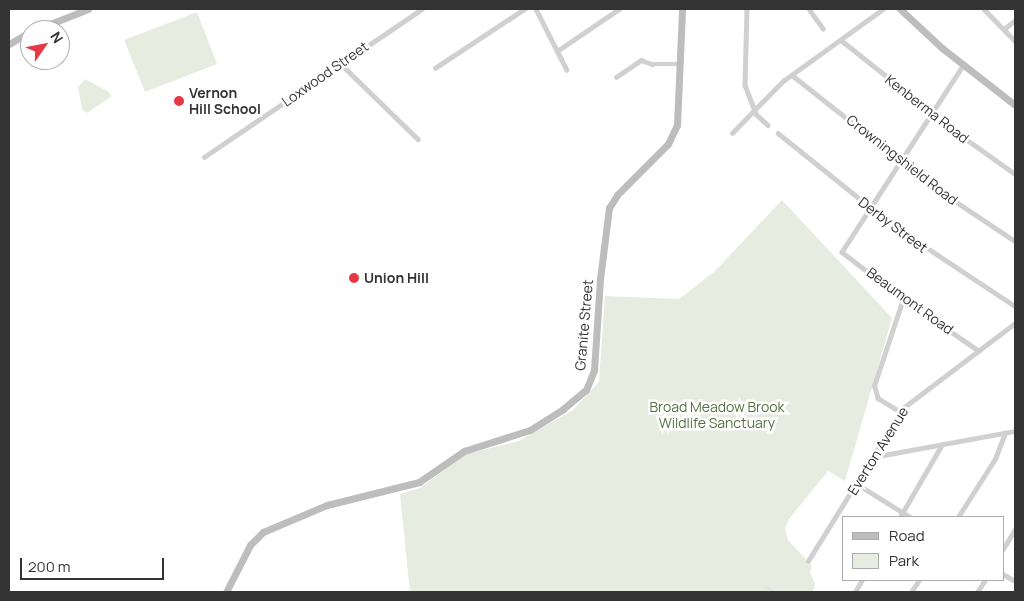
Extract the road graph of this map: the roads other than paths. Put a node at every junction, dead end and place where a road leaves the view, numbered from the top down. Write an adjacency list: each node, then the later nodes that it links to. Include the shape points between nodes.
1 (88, 9): 12 (street)
2 (422, 9): 21 (street, Loxwood Street)
3 (524, 9): 24 (street)
4 (536, 9): 20 (street)
5 (618, 9): 20 (street)
6 (682, 9): 22 (street, Granite Street)
7 (747, 9): 29 (street, via 745,85)
8 (809, 9): 14 (street)
9 (883, 9): 17 (street)
10 (900, 9): 23 (street)
11 (984, 9): 15 (street)
12 (60, 20)
13 (1015, 20): 15 (street)
14 (823, 28)
15 (1004, 29): 18 (street)
16 (20, 38): 19 (street)
17 (841, 40): 26 (street); 30 (street, Kenberma Road)
18 (1015, 41)
19 (9, 44)
20 (557, 51): 25 (street)
21 (340, 63): 34 (street); 35 (street, Loxwood Street)
22 (680, 64): 27 (street, via 652,64 640,60); 60 (street, Granite Street, via 679,110 672,138 617,195 607,213 594,370 586,390 530,430 464,451 419,482 327,505 263,532 250,545)
23 (963, 66): 28 (street); 30 (street)
24 (435, 68)
25 (567, 70)
26 (792, 75): 29 (street); 36 (street, Crowningshield Road)
27 (616, 77)
28 (1015, 105)
29 (755, 109): 31 (street); 33 (street)
30 (934, 114): 36 (street); 37 (street, Kenberma Road)
31 (768, 125)
32 (778, 133): 38 (street, Derby Street)
33 (732, 134)
34 (418, 139)
35 (204, 157)
36 (902, 162): 38 (street); 39 (street, Crowningshield Road)
37 (1015, 174)
38 (872, 209): 40 (street, Beaumont Road, via 842,252); 41 (street, Derby Street, via 941,259)
39 (1015, 242)
40 (903, 299): 43 (street, Beaumont Road); 44 (street, via 874,386 878,399)
41 (1015, 306)
42 (1015, 323): 43 (street, Everton Avenue)
43 (979, 350): 44 (street, Everton Avenue)
44 (900, 412): 48 (street, Everton Avenue)
45 (1015, 431): 46 (street)
46 (1005, 433): 47 (street); 51 (street, via 995,459)
47 (941, 446): 48 (street); 50 (street)
48 (873, 457): 49 (street, Everton Avenue)
49 (857, 484): 50 (street); 54 (street, Everton Avenue)
50 (902, 515)
51 (959, 516)
52 (1015, 529): 53 (street)
53 (1004, 546)
54 (808, 561)
55 (1004, 575): 59 (street)
56 (861, 581): 61 (street)
57 (918, 581): 62 (street)
58 (984, 581): 63 (street)
59 (1015, 581)
60 (226, 592)
61 (855, 592)
62 (912, 592)
63 (977, 592)

